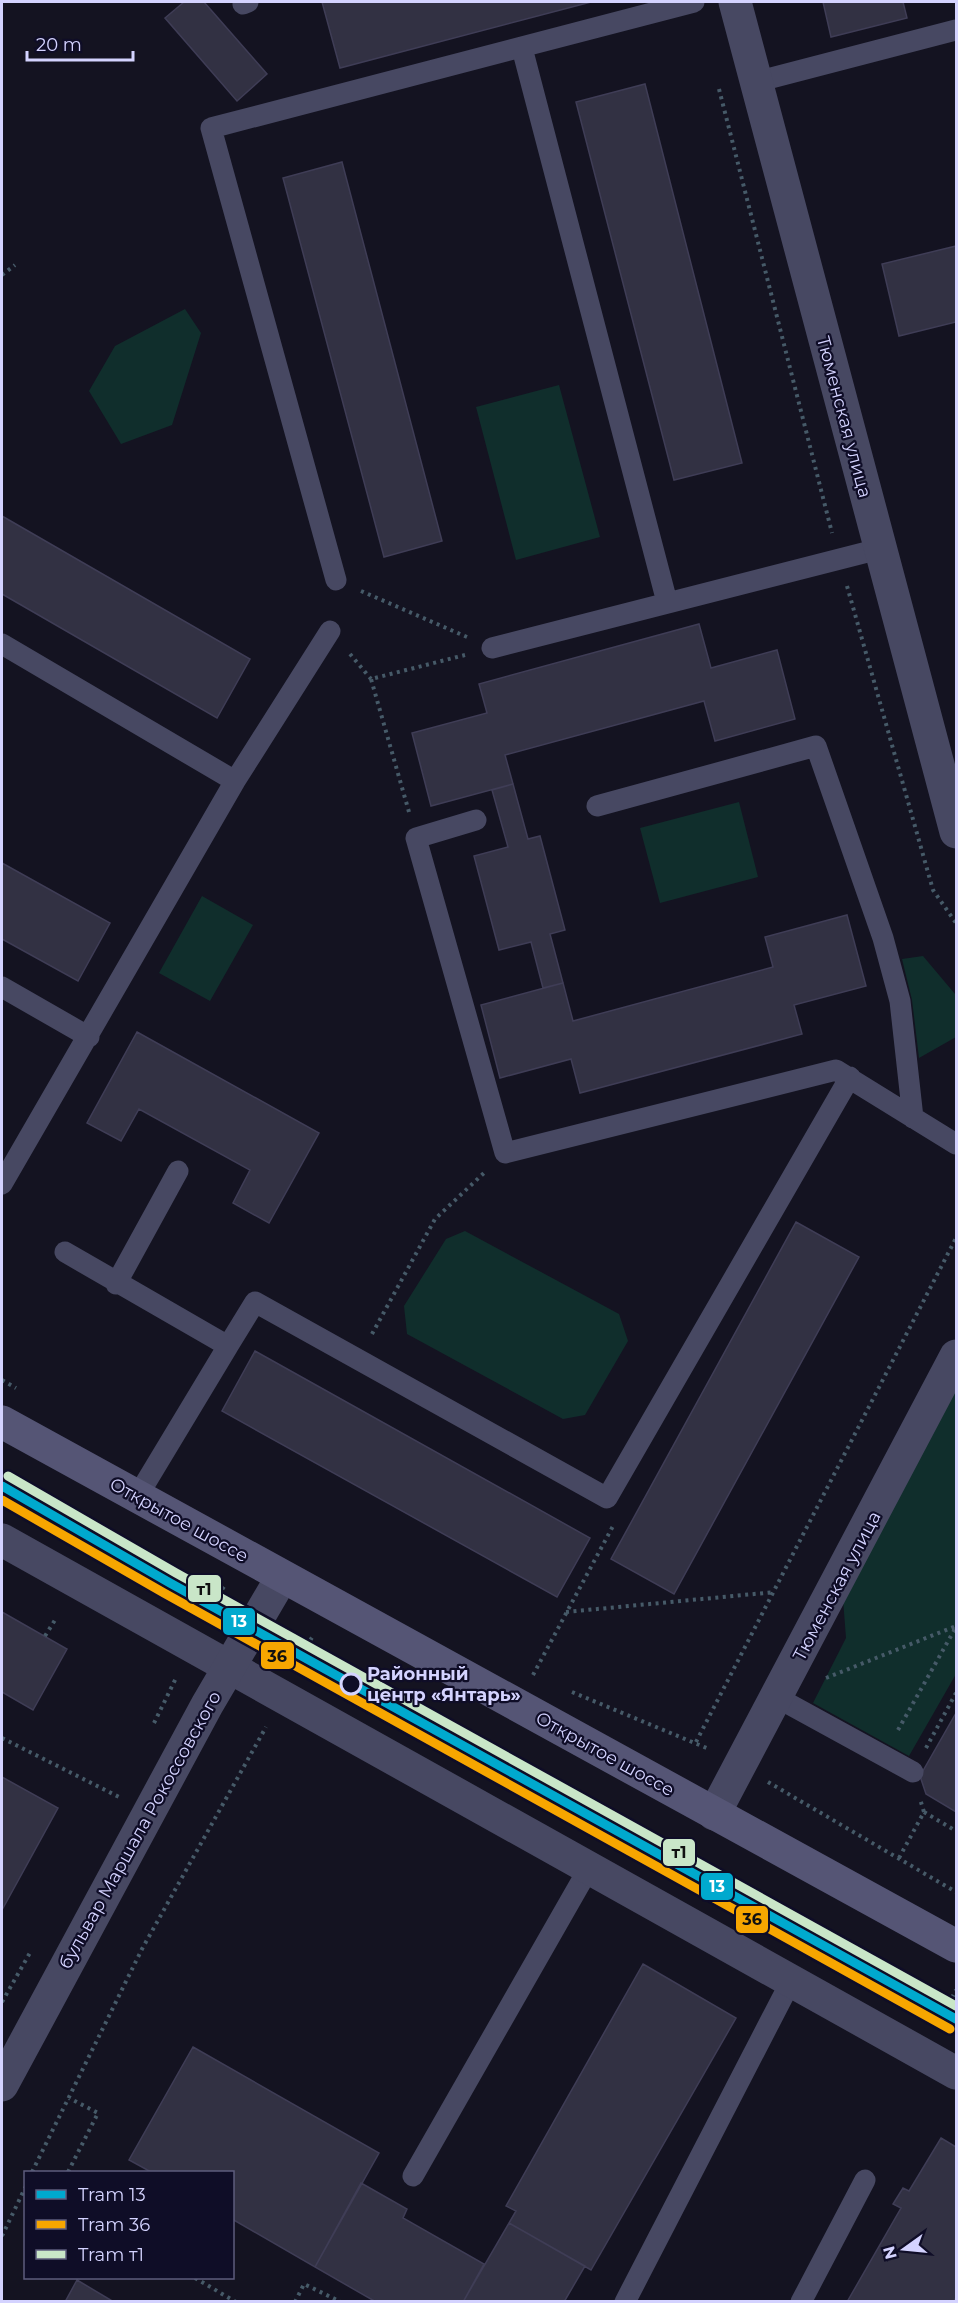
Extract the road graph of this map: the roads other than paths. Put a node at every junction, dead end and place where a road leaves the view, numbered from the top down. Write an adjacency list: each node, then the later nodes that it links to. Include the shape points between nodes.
1 (694, 2): 4 (lane)
2 (735, 2): 5 (street, Тюменская улица)
3 (957, 30): 5 (lane)
4 (522, 48): 7 (lane, via 212,129); 8 (lane)
5 (756, 82): 6 (street, Тюменская улица)
6 (879, 549): 8 (lane); 15 (street, Тюменская улица)
7 (336, 580)
8 (667, 602): 11 (lane)
9 (330, 631): 12 (lane)
10 (2, 644): 12 (lane)
11 (492, 648)
12 (235, 781): 17 (lane)
13 (597, 806): 19 (lane, via 816,746 883,938 900,1001)
14 (476, 820): 18 (lane, via 416,838 505,1153 836,1070)
15 (957, 832)
16 (2, 987): 17 (lane)
17 (89, 1037): 22 (lane)
18 (850, 1077): 19 (lane); 25 (lane, via 607,1498 255,1302)
19 (913, 1118): 20 (lane)
20 (957, 1144)
21 (178, 1171): 24 (lane)
22 (2, 1184)
23 (65, 1252): 24 (lane)
24 (116, 1284): 25 (lane)
25 (228, 1346): 28 (lane)
26 (957, 1356): 32 (street, Тюменская улица)
27 (2, 1422): 28 (main road, Открытое шоссе)
28 (137, 1497): 30 (main road, Открытое шоссе)
29 (2, 1540): 31 (street)
30 (282, 1577): 31 (street, бульвар Маршала Рокоссовского); 34 (main road, Открытое шоссе)
31 (229, 1668): 35 (street); 39 (street, бульвар Маршала Рокоссовского)
32 (778, 1698): 33 (lane); 34 (street, Тюменская улица)
33 (913, 1772)
34 (714, 1814): 36 (main road, Открытое шоссе)
35 (589, 1868): 37 (street); 40 (lane)
36 (957, 1946)
37 (791, 1981): 38 (street); 42 (lane)
38 (957, 2073)
39 (2, 2085)
40 (412, 2176)
41 (865, 2180): 43 (lane)
42 (625, 2301)
43 (801, 2301)

